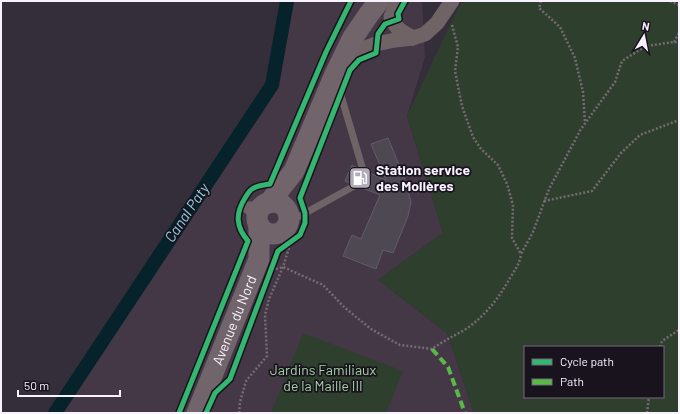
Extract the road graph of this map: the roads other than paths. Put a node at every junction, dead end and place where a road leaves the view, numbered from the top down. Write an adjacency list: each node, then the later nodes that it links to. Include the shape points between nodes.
1 (365, 1): 6 (street)
2 (380, 1): 6 (main road)
3 (398, 1): 5 (street, via 391,18 396,28)
4 (449, 5): 5 (street, via 437,23 425,34)
5 (413, 38): 7 (street, via 376,44 357,51)
6 (352, 39): 7 (main road)
7 (334, 74): 8 (lane); 10 (main road)
8 (363, 170)
9 (356, 185): 10 (lane)
10 (274, 220): 11 (main road, Avenue du Nord, via 264,265)
11 (196, 413)

